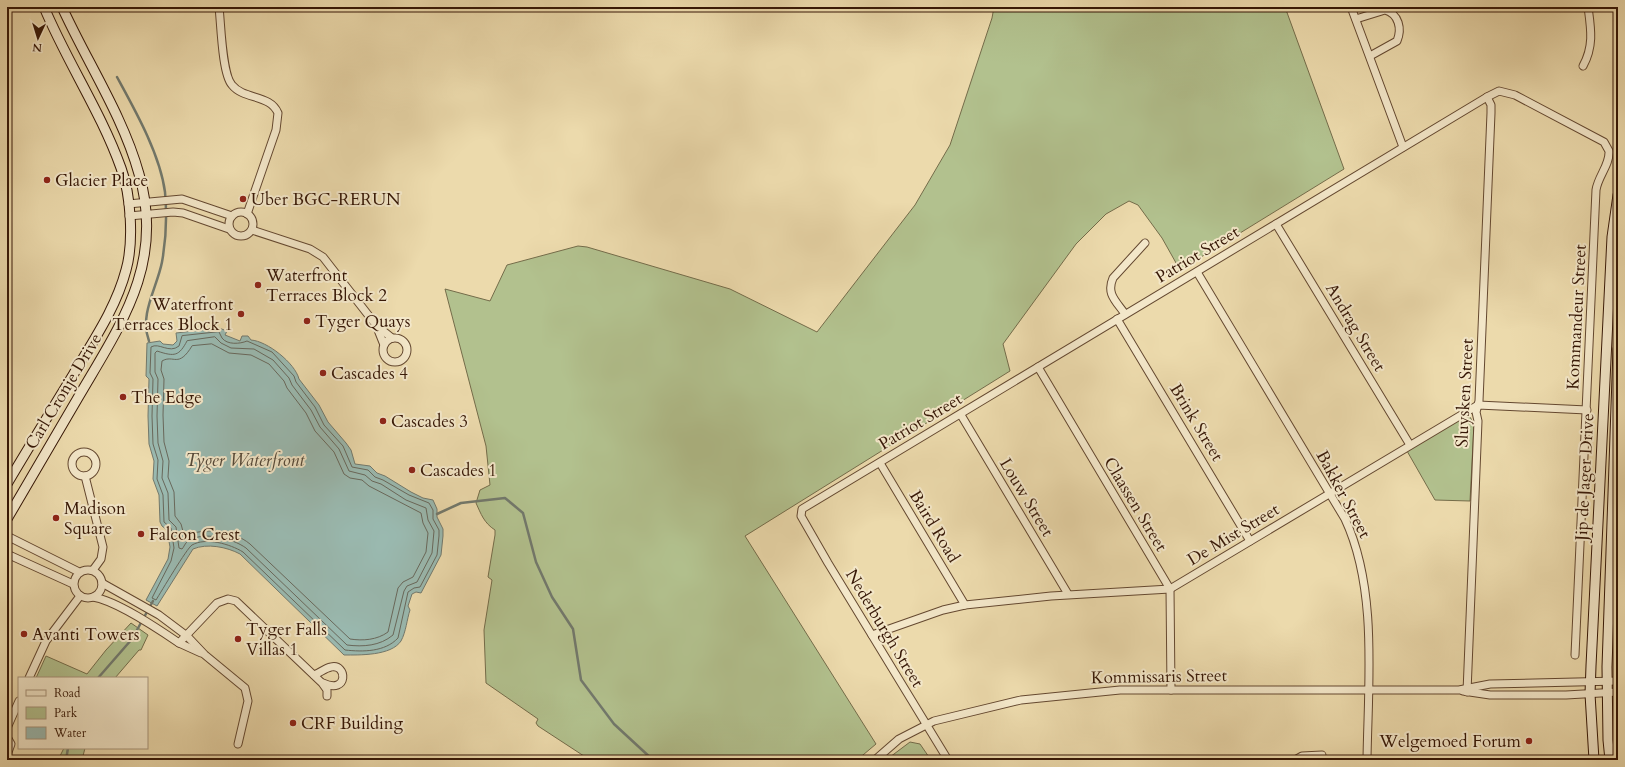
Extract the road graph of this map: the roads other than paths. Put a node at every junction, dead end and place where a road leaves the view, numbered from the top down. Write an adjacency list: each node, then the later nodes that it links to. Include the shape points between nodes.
1 (44, 7): 14 (main road, Carl Cronje Drive, via 109,139 121,169)
2 (62, 7): 13 (main road, Carl Cronje Drive, via 122,131 140,175)
3 (219, 7): 16 (street, via 225,67 229,81 238,90 270,103 278,113 276,130)
4 (1351, 7): 6 (street)
5 (1588, 7): 8 (street, via 1592,42)
6 (1356, 19): 7 (street); 7 (street, via 1385,10 1395,15 1398,20 1397,41)
7 (1370, 56): 10 (street)
8 (1583, 66)
9 (1487, 97): 10 (street, Patriot Street); 11 (street, Patriot Street, via 1499,91 1510,93 1604,142); 31 (street, Sluysken Street, via 1491,113)
10 (1403, 147): 19 (street, Patriot Street)
11 (1609, 150): 32 (street, Kommandeur Street, via 1608,162 1596,190)
12 (1618, 195): 62 (main road, Jip de Jager Drive, via 1612,237)
13 (144, 202): 14 (street); 15 (main road, Carl Cronje Drive); 18 (street, via 182,199)
14 (128, 204): 17 (main road, Carl Cronje Drive)
15 (146, 214): 17 (street); 20 (street, via 173,212); 40 (main road, Carl Cronje Drive, via 142,266 127,313)
16 (247, 214): 18 (street, via 240,212); 21 (street, via 253,223)
17 (129, 216): 37 (main road, Carl Cronje Drive, via 127,269 114,303)
18 (232, 216): 20 (street)
19 (1276, 224): 23 (street, Patriot Street); 34 (street, Andrag Street)
20 (229, 229): 21 (street, via 239,237 246,236)
21 (252, 230): 26 (street, via 317,252)
22 (1145, 243): 24 (street, via 1110,284 1110,294)
23 (1197, 272): 24 (street, Patriot Street); 38 (street, Bakker Street)
24 (1125, 314): 25 (street, Patriot Street)
25 (1117, 319): 30 (street, Patriot Street); 42 (street, Brink Street)
26 (376, 325): 27 (street); 28 (street)
27 (392, 338): 28 (street); 28 (street, via 401,340 406,346 406,353 402,359 395,362 387,359 383,352)
28 (384, 345)
29 (1618, 349): 60 (main road, Jip de Jager Drive)
30 (1038, 367): 33 (street, Patriot Street); 48 (street, Claassen Street)
31 (1478, 405): 32 (street); 34 (street, De Mist Street); 66 (street, Sluysken Street)
32 (1587, 410): 57 (street, Kommandeur Street)
33 (960, 414): 35 (street, Patriot Street); 49 (street, Louw Street)
34 (1410, 445): 38 (street, De Mist Street)
35 (880, 463): 39 (street, Patriot Street); 52 (street, Baird Road)
36 (85, 476): 44 (street, via 103,547 101,559)
37 (7, 484)
38 (1330, 494): 42 (street, De Mist Street); 65 (street, Bakker Street, via 1354,538 1361,567 1368,623)
39 (802, 509): 53 (street, Nederburgh Street, via 801,516)
40 (7, 519)
41 (7, 536): 45 (street)
42 (1250, 541): 48 (street, De Mist Street)
43 (7, 554): 47 (street)
44 (94, 570): 45 (street); 46 (street)
45 (79, 572): 47 (street)
46 (102, 583): 51 (street, via 100,592); 54 (street, via 159,616)
47 (73, 584): 50 (street)
48 (1170, 589): 49 (street, De Mist Street); 64 (street)
49 (1068, 594): 52 (street, De Mist Street)
50 (80, 596): 51 (street); 59 (street, via 46,641)
51 (93, 597): 55 (street, via 102,599)
52 (965, 605): 53 (street, De Mist Street)
53 (872, 635): 72 (street, Nederburgh Street)
54 (187, 636): 55 (street); 56 (street); 58 (street, via 217,603 232,600 240,604)
55 (179, 643): 56 (street)
56 (205, 655): 75 (street, via 246,691 248,702)
57 (1576, 655)
58 (314, 675): 63 (street); 63 (street, via 332,666 343,672 342,682 336,686)
59 (29, 677)
60 (1607, 681): 61 (street, Kommissaris Street); 62 (street, Kommissaris Street); 68 (main road, Jip de Jager Drive)
61 (1618, 681)
62 (1590, 682): 66 (street, Kommissaris Street, via 1490,684); 69 (main road, Jip de Jager Drive)
63 (322, 683): 70 (street, via 327,690)
64 (1171, 690): 65 (street, Kommissaris Street); 72 (street, Kommissaris Street, via 1105,691 1021,700)
65 (1368, 690): 66 (street, Kommissaris Street); 81 (street, Bakker Street)
66 (1464, 690): 69 (street, Kommissaris Street, via 1490,695)
67 (1618, 692): 68 (street, Kommissaris Street)
68 (1607, 693): 69 (street, Kommissaris Street); 83 (main road, Jip de Jager Drive)
69 (1590, 694): 82 (main road, Jip de Jager Drive)
70 (327, 696)
71 (18, 703): 73 (street)
72 (925, 724): 78 (street, Kommissaris Street, via 899,739); 79 (street, Nederburgh Street)
73 (7, 728)
74 (7, 738): 76 (street, via 11,744)
75 (238, 744)
76 (7, 755)
77 (1322, 755): 80 (street, via 1302,756)
78 (874, 760)
79 (948, 760)
80 (1296, 760)
81 (1367, 760)
82 (1594, 760)
83 (1610, 760)

